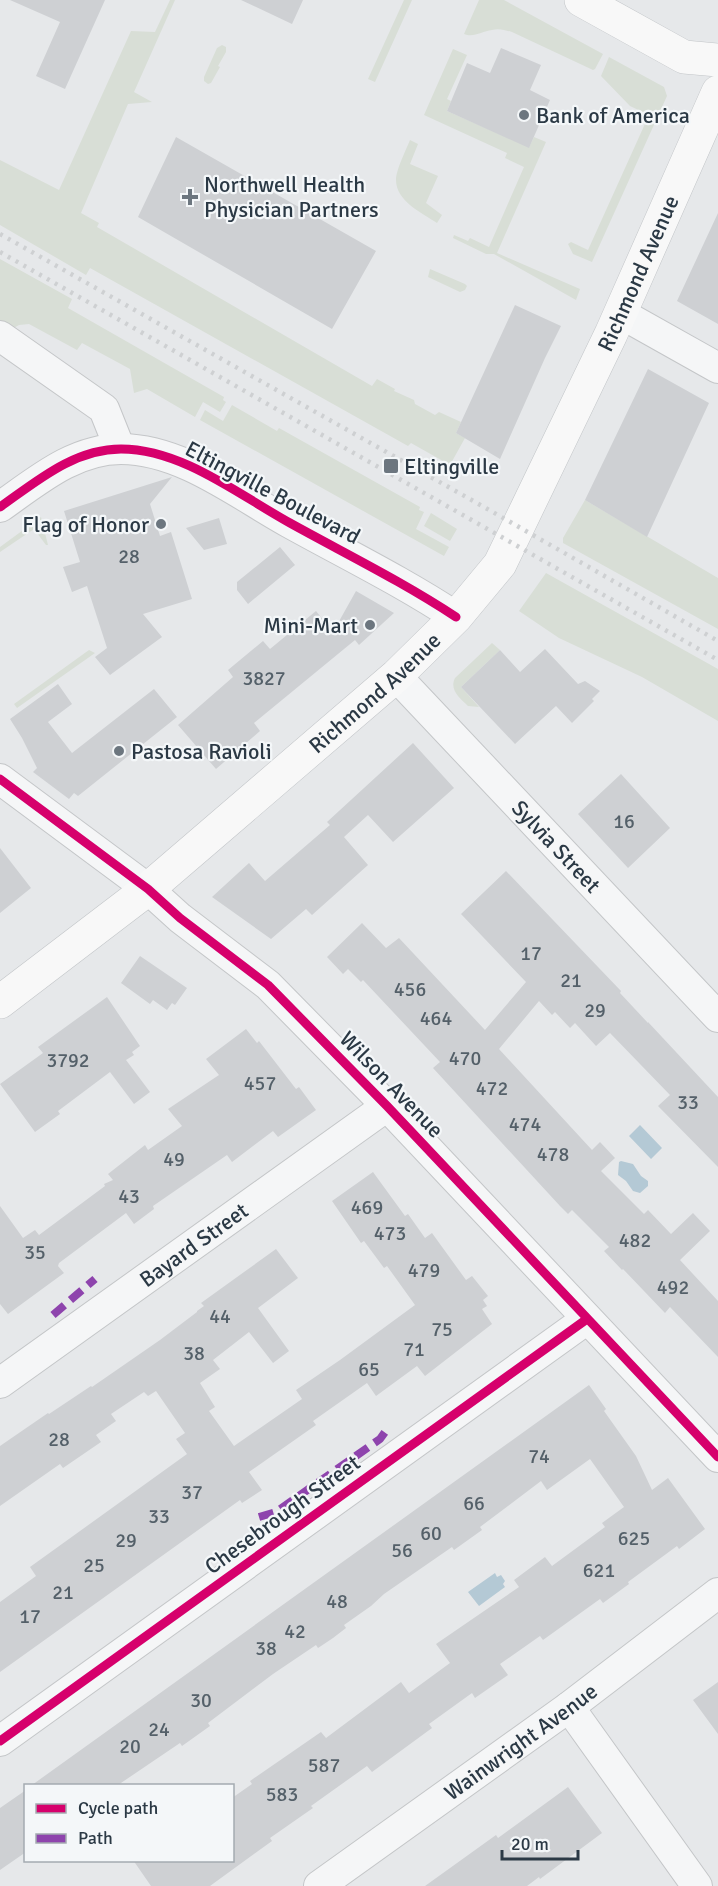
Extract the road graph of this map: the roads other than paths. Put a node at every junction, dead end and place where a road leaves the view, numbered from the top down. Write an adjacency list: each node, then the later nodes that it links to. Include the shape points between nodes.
1 (581, 0): 2 (main road, via 684,57)
2 (718, 60)
3 (718, 92): 4 (main road, Richmond Avenue)
4 (620, 313): 6 (street); 9 (main road, Richmond Avenue, via 500,564)
5 (0, 336): 7 (street, via 104,409)
6 (718, 368)
7 (120, 449): 8 (street, Eltingville Boulevard, via 88,454 60,465); 9 (street, Eltingville Boulevard, via 183,462)
8 (0, 507)
9 (456, 617): 10 (main road, Richmond Avenue)
10 (396, 676): 12 (main road, Richmond Avenue); 14 (street, Sylvia Street)
11 (0, 779): 12 (street, Wilson Avenue)
12 (148, 889): 13 (main road, Richmond Avenue); 15 (street, Wilson Avenue, via 268,985)
13 (0, 1002)
14 (718, 1017)
15 (387, 1107): 16 (street, Wilson Avenue); 17 (street, Bayard Street)
16 (587, 1319): 18 (street, Wilson Avenue); 21 (street, Chesebrough Street)
17 (0, 1383)
18 (718, 1457)
19 (718, 1593): 20 (street, Wainwright Avenue)
20 (569, 1707): 22 (street, Wainwright Avenue); 23 (street)
21 (0, 1741)
22 (323, 1885)
23 (697, 1886)

